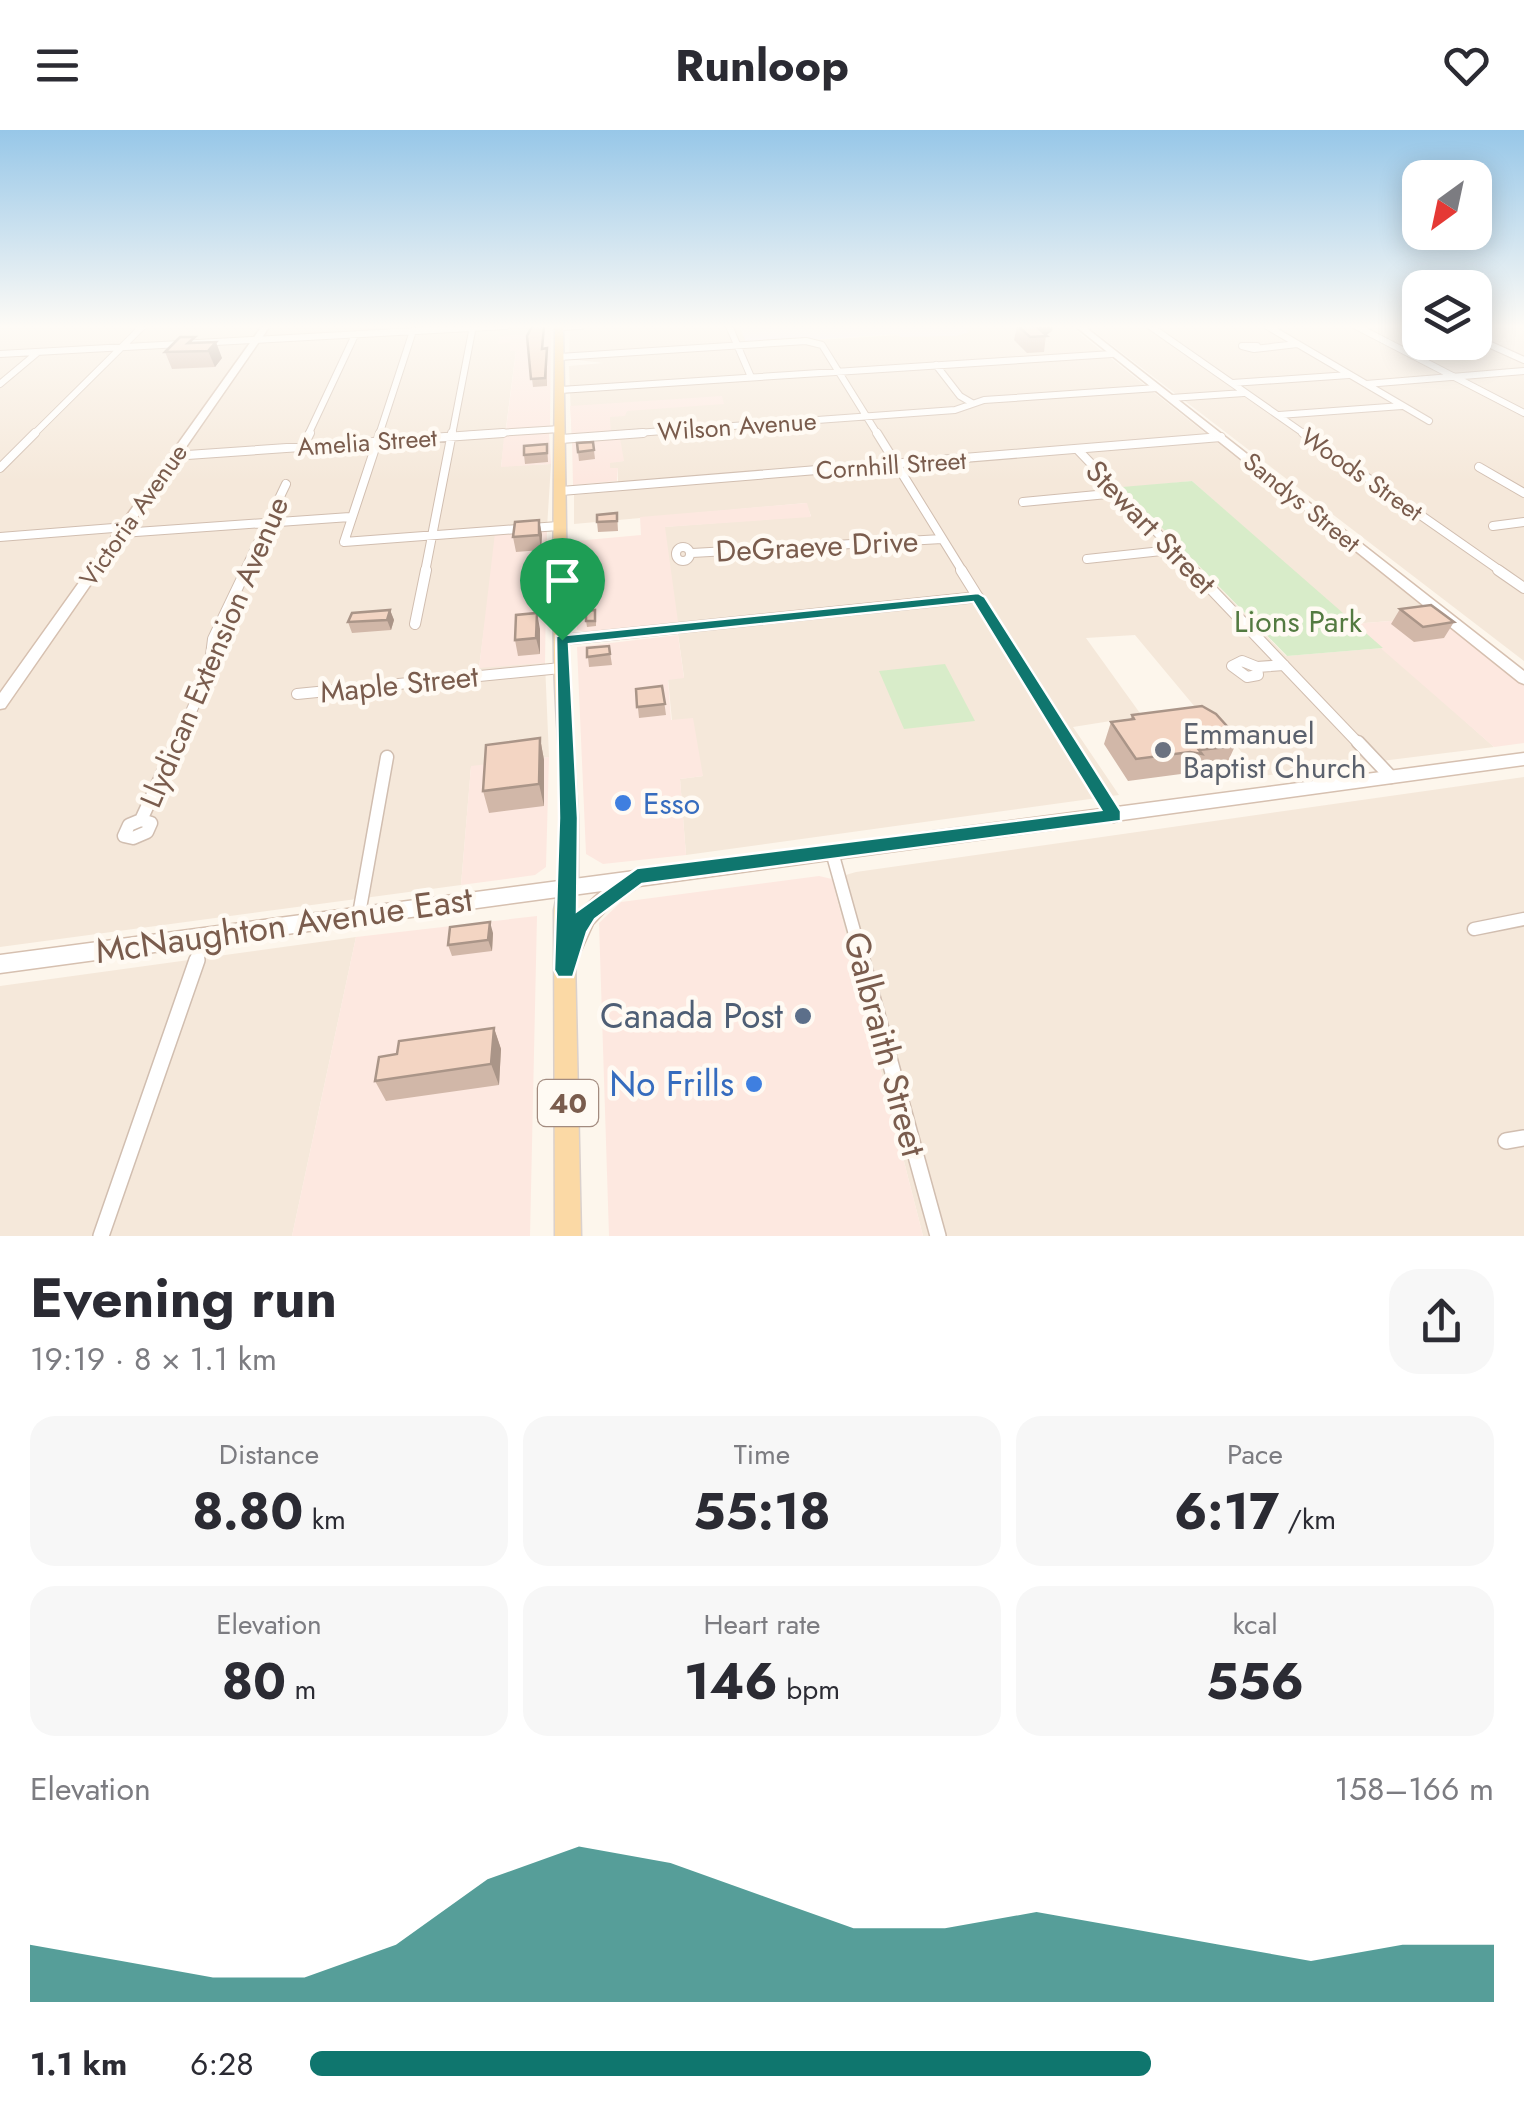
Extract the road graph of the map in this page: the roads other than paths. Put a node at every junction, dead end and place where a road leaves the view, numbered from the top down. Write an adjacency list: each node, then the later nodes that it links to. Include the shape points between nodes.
1 (90, 378): 37 (street)
2 (230, 378): 34 (street, Victoria Avenue)
3 (335, 378): 32 (street)
4 (397, 378): 31 (street)
5 (462, 378): 29 (street)
6 (560, 378): 19 (main road, 40)
7 (742, 378): 19 (street)
8 (842, 378): 25 (street)
9 (946, 378): 22 (street)
10 (1144, 378): 18 (street, Sandys Street)
11 (1224, 378): 16 (street, Woods Street)
12 (1323, 378): 16 (street)
13 (1353, 378): 17 (street)
14 (1435, 378): 17 (street)
15 (1456, 378): 24 (street)
16 (1232, 383): 20 (street, Woods Street)
17 (1365, 384): 23 (street)
18 (1158, 388): 21 (street, Sandys Street); 22 (street, Wilson Avenue)
19 (560, 390): 28 (main road, 40)
20 (1245, 392): 21 (street); 26 (street, Woods Street)
21 (1171, 398): 30 (street, Sandys Street)
22 (972, 403): 25 (street, Wilson Avenue)
23 (1403, 406): 26 (street); 27 (street)
24 (1524, 413)
25 (866, 416): 28 (street, Wilson Avenue); 35 (street)
26 (1278, 416): 55 (street, Woods Street)
27 (1430, 421)
28 (561, 434): 29 (street, Amelia Street); 39 (main road, 40)
29 (450, 437): 31 (street, Amelia Street); 50 (street)
30 (1221, 438): 33 (street, Cornhill Street); 62 (street, Sandys Street)
31 (376, 442): 32 (street, Amelia Street); 43 (street)
32 (303, 447): 34 (street, Amelia Street)
33 (1078, 450): 35 (street, Cornhill Street); 40 (street, Stewart Street)
34 (173, 456): 48 (street, Victoria Avenue)
35 (896, 464): 39 (street, Cornhill Street); 51 (street)
36 (1479, 467): 41 (street)
37 (0, 468)
38 (286, 484): 45 (street, Llydican Extension Avenue)
39 (561, 491): 46 (main road, 40)
40 (1118, 493): 42 (street); 52 (street, Stewart Street)
41 (1524, 493)
42 (1023, 502)
43 (350, 517): 45 (street); 50 (street, via 344,542)
44 (1524, 522): 47 (street)
45 (266, 523): 48 (street); 69 (street, Llydican Extension Avenue)
46 (558, 526): 50 (street); 58 (main road, 40)
47 (1492, 526)
48 (124, 530): 49 (street); 64 (street, Victoria Avenue)
49 (0, 537)
50 (431, 537): 57 (street)
51 (942, 540): 53 (street, DeGraeve Drive); 56 (street)
52 (1171, 550): 54 (street); 59 (street, Stewart Street)
53 (692, 553)
54 (1087, 559)
55 (1524, 588)
56 (978, 597): 58 (street); 68 (street)
57 (415, 624)
58 (562, 640): 60 (main road, 40)
59 (1284, 665): 61 (street); 67 (street, Stewart Street)
60 (561, 668): 63 (street, Maple Street); 72 (main road, 40)
61 (1257, 668)
62 (1524, 679)
63 (297, 694)
64 (0, 704)
65 (387, 757): 73 (street)
66 (1524, 759): 67 (street, McNaughton Avenue East)
67 (1392, 777): 68 (street, McNaughton Avenue East)
68 (1114, 816): 70 (street, McNaughton Avenue East)
69 (142, 820)
70 (832, 852): 71 (street, McNaughton Avenue East); 81 (street, Galbraith Street)
71 (637, 876): 72 (street, McNaughton Avenue East); 78 (street, via 588,913 576,930)
72 (568, 886): 73 (street, McNaughton Avenue East); 78 (main road, 40)
73 (358, 914): 76 (street, McNaughton Avenue East)
74 (1524, 918): 75 (street)
75 (1474, 928)
76 (205, 935): 77 (street, McNaughton Avenue East); 79 (street)
77 (0, 964)
78 (566, 970): 80 (main road, 40)
79 (101, 1236)
80 (568, 1236)
81 (938, 1236)

